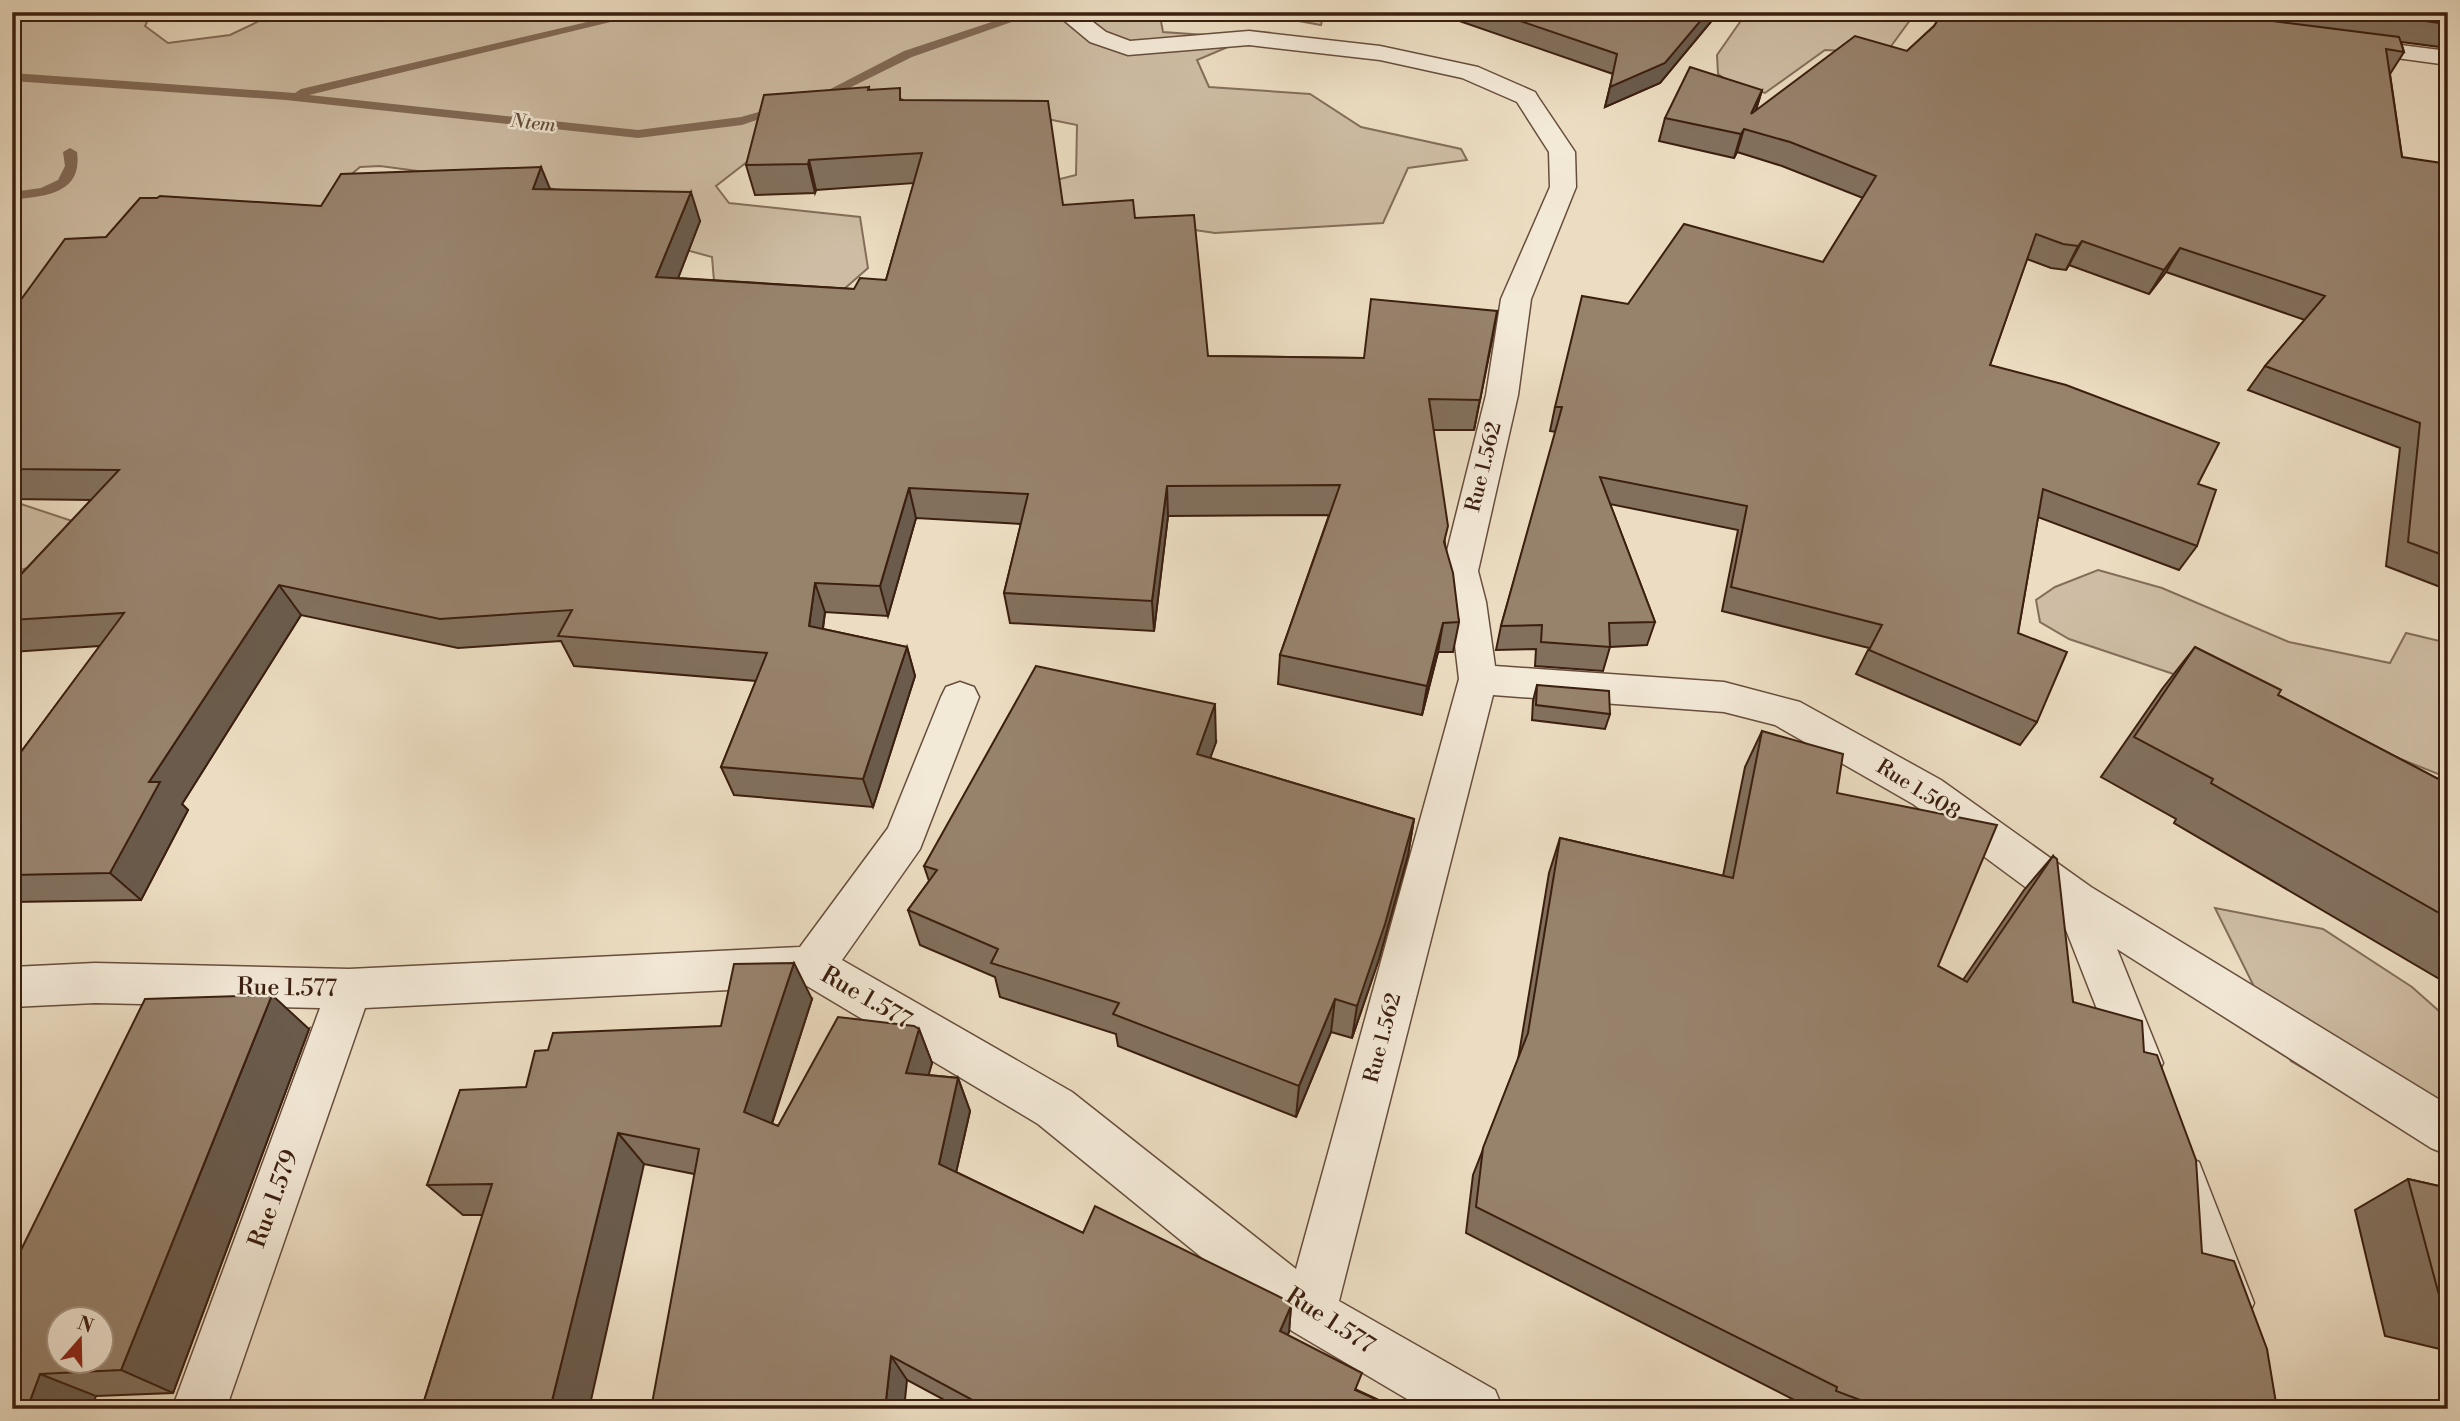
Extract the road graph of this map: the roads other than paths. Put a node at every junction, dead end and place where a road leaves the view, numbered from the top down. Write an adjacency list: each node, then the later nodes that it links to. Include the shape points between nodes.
1 (1065, 12): 4 (street, Rue 1.562, via 1098,37 1128,48 1249,38 1380,53 1469,72 1526,97 1562,152 1563,187 1516,299 1502,395 1460,571)
2 (2333, 43): 3 (street)
3 (2448, 58)
4 (1478, 679): 6 (street, Rue 1.508, via 1724,697 1786,713 1927,792); 11 (street, Rue 1.562)
5 (960, 697): 7 (street, via 905,837)
6 (2076, 900): 10 (street, Rue 1.508); 12 (street)
7 (812, 966): 9 (street, Rue 1.577); 11 (street, Rue 1.577, via 1055,1108)
8 (12, 987): 9 (street, Rue 1.577, via 94,983)
9 (349, 989): 13 (street, Rue 1.579)
10 (2448, 1132)
11 (1310, 1313): 14 (street, Rue 1.577)
12 (2242, 1343)
13 (199, 1409)
14 (1476, 1409)

